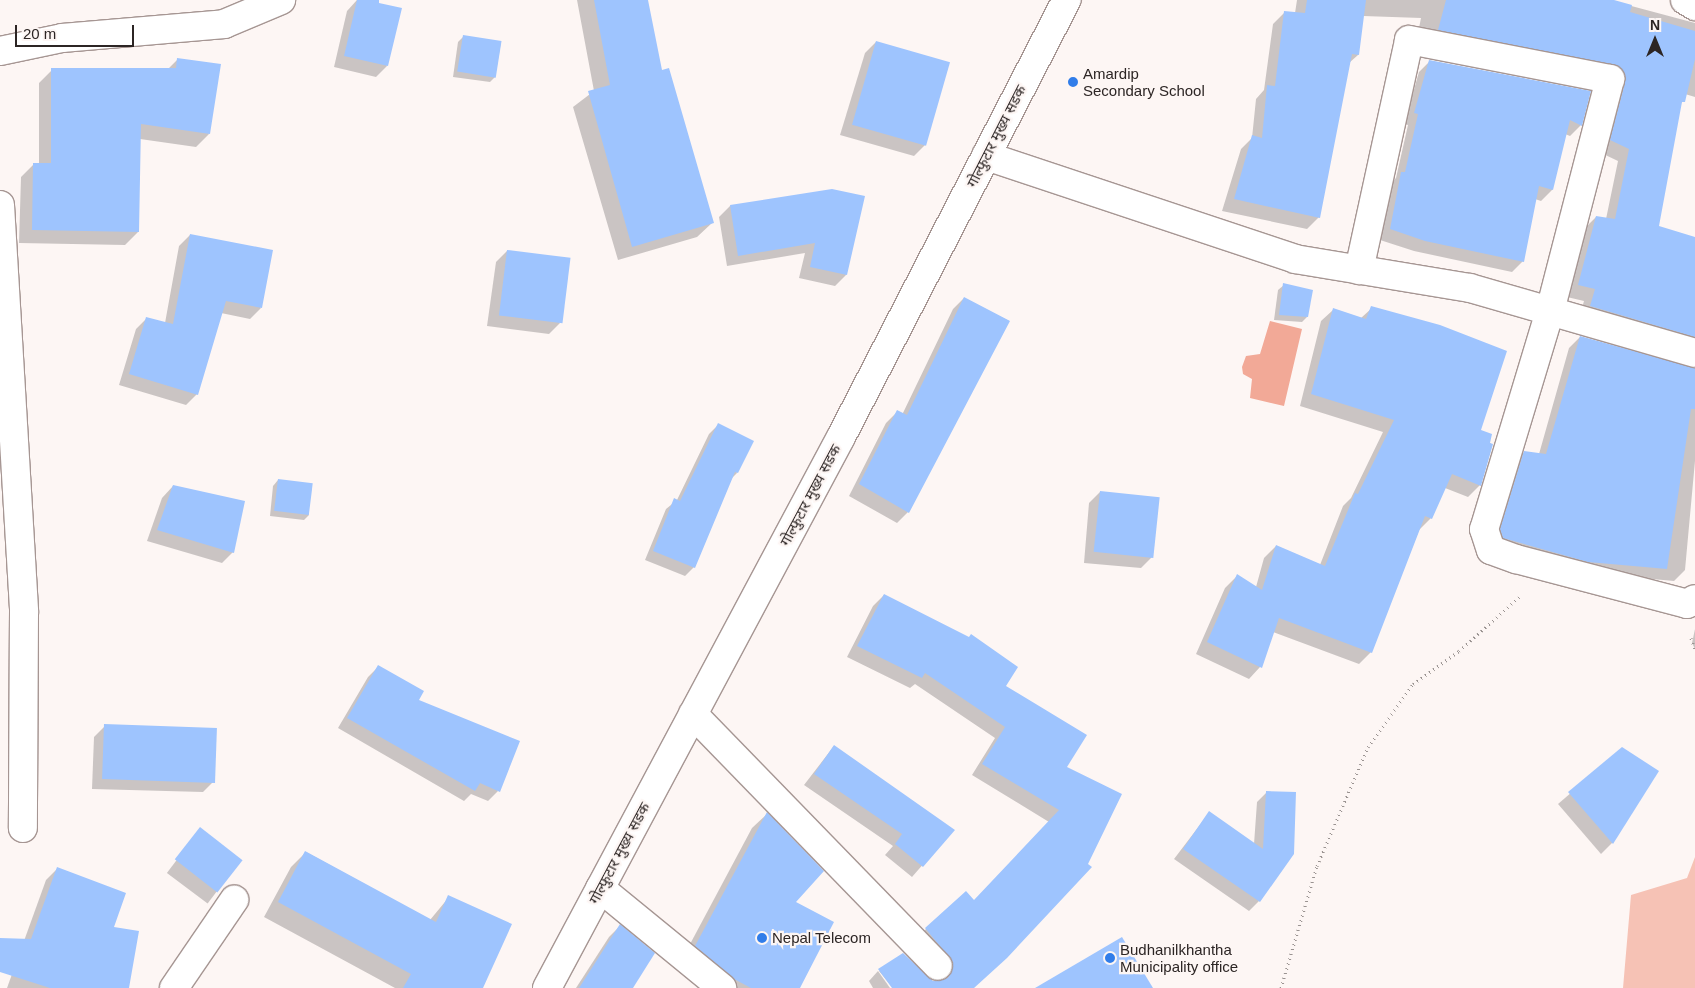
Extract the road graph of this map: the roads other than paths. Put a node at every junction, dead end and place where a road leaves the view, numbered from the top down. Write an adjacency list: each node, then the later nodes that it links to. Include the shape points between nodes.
1 (281, 0): 5 (street, via 224,24 62,38)
2 (1067, 0): 6 (street, गोल्फुटार मुख्य सडक)
3 (1685, 0): 4 (street)
4 (1695, 6)
5 (0, 51)
6 (986, 156): 8 (street, via 1295,259); 12 (street, गोल्फुटार मुख्य सडक)
7 (0, 205): 13 (street, via 24,612)
8 (1360, 270): 9 (street, via 1470,288); 9 (street, via 1409,40 1610,79)
9 (1550, 311): 10 (street); 11 (street, via 1484,529 1491,550 1686,604)
10 (1695, 353)
11 (1695, 599)
12 (693, 714): 14 (street, गोल्फुटार मुख्य सडक); 16 (street)
13 (23, 828)
14 (600, 888): 18 (street, गोल्फुटार मुख्य सडक); 19 (street)
15 (234, 900): 17 (street)
16 (938, 966)
17 (174, 988)
18 (547, 988)
19 (722, 988)

